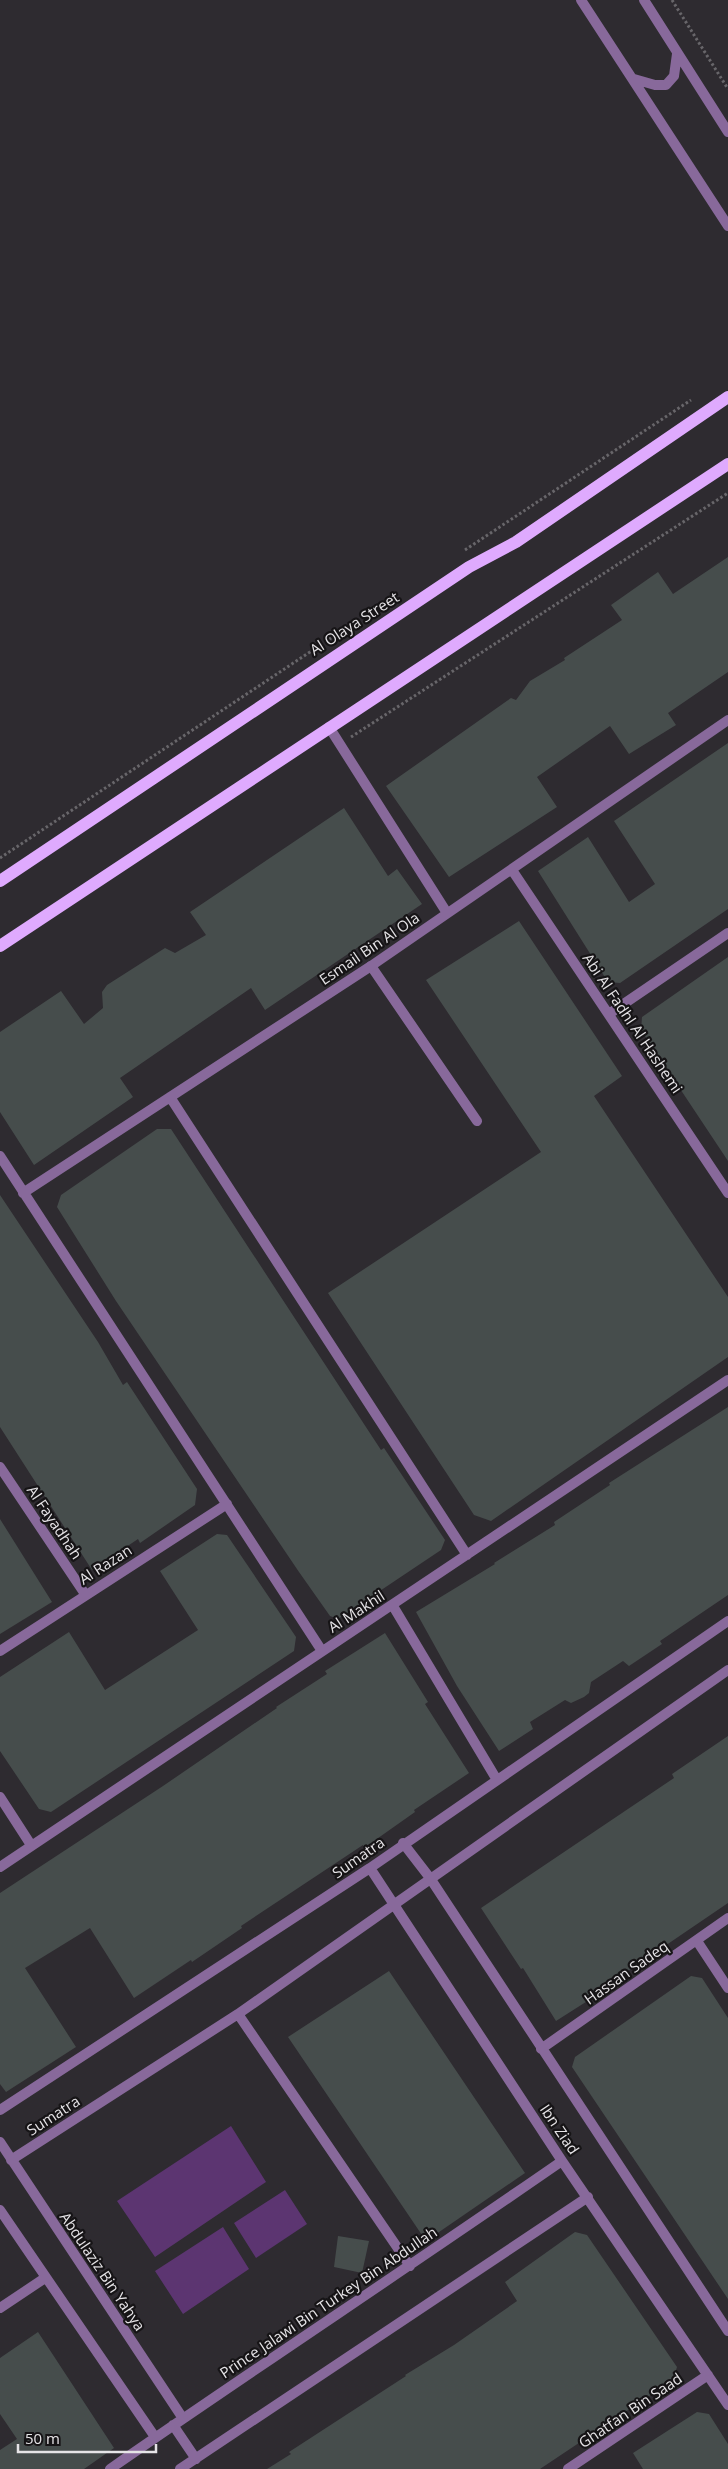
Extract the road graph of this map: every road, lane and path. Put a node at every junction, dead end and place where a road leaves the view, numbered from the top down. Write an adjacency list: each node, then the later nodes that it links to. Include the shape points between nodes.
1 (581, 0): 5 (street)
2 (672, 0): 6 (path)
3 (647, 2): 4 (street)
4 (678, 54): 5 (street, via 674,76 666,85); 7 (street)
5 (634, 78): 8 (street)
6 (728, 89)
7 (728, 132)
8 (728, 226)
9 (728, 397): 20 (main road, Al Olaya Street, via 516,542 460,572)
10 (691, 400): 13 (path)
11 (728, 464): 16 (main road)
12 (728, 493): 17 (path)
13 (464, 551)
14 (340, 633): 18 (path)
15 (728, 720): 19 (street, Esmail Bin Al Ola)
16 (329, 727): 17 (street); 23 (main road)
17 (340, 744): 21 (street)
18 (0, 858)
19 (512, 870): 21 (street, Esmail Bin Al Ola); 25 (street, Abi Al Fadhl Al Hashemi)
20 (0, 881)
21 (447, 913): 24 (street, Esmail Bin Al Ola)
22 (728, 934): 25 (street)
23 (0, 946)
24 (371, 966): 26 (street, Esmail Bin Al Ola); 27 (street)
25 (609, 1014): 30 (street, Abi Al Fadhl Al Hashemi)
26 (170, 1097): 29 (street, Esmail Bin Al Ola); 34 (street)
27 (477, 1121)
28 (0, 1156): 29 (street)
29 (23, 1193): 33 (street)
30 (728, 1193)
31 (728, 1380): 34 (street, Al Makhil)
32 (0, 1467): 35 (street, Al Fayadhah)
33 (227, 1504): 35 (street, Al Razan); 39 (street)
34 (466, 1555): 36 (street, Al Makhil)
35 (85, 1594): 38 (street, Al Razan)
36 (393, 1606): 39 (street, Al Makhil); 41 (street)
37 (728, 1621): 41 (street, Sumatra)
38 (0, 1651)
39 (322, 1652): 44 (street, Al Makhil)
40 (728, 1670): 47 (street, Sumatra)
41 (497, 1780): 43 (street, Sumatra)
42 (0, 1797): 44 (street)
43 (404, 1843): 46 (street, Sumatra); 47 (street, Ibn Ziad)
44 (32, 1845): 45 (street, Al Makhil)
45 (0, 1867)
46 (370, 1868): 48 (street, Ibn Ziad); 54 (street, Sumatra)
47 (430, 1878): 48 (street, Sumatra); 53 (street, Ibn Ziad)
48 (393, 1904): 52 (street, Sumatra); 57 (street, Ibn Ziad)
49 (728, 1918): 50 (street, Hassan Sadeq)
50 (697, 1941): 51 (street); 53 (street, Hassan Sadeq)
51 (728, 1988)
52 (238, 2014): 56 (street, Sumatra); 60 (street)
53 (541, 2049): 63 (street, Ibn Ziad)
54 (0, 2110)
55 (0, 2142): 56 (street, Abdulaziz Bin Yahya)
56 (11, 2160): 66 (street, Abdulaziz Bin Yahya)
57 (562, 2161): 58 (street, Ibn Ziad); 60 (street, Prince Jalawi Bin Turkey Bin Abdullah)
58 (588, 2197): 64 (street, Ibn Ziad); 69 (street)
59 (0, 2210): 61 (street)
60 (410, 2266): 66 (street, Prince Jalawi Bin Turkey Bin Abdullah)
61 (45, 2278): 62 (street); 68 (street)
62 (0, 2308)
63 (728, 2332)
64 (708, 2375): 65 (street, Ibn Ziad); 72 (street, Ghatfan Bin Saad)
65 (728, 2405)
66 (182, 2417): 67 (street, Prince Jalawi Bin Turkey Bin Abdullah)
67 (173, 2425): 68 (street, Prince Jalawi Bin Turkey Bin Abdullah); 69 (street)
68 (155, 2437): 70 (street, Prince Jalawi Bin Turkey Bin Abdullah)
69 (196, 2459): 71 (street)
70 (110, 2469)
71 (180, 2469)
72 (568, 2469)

